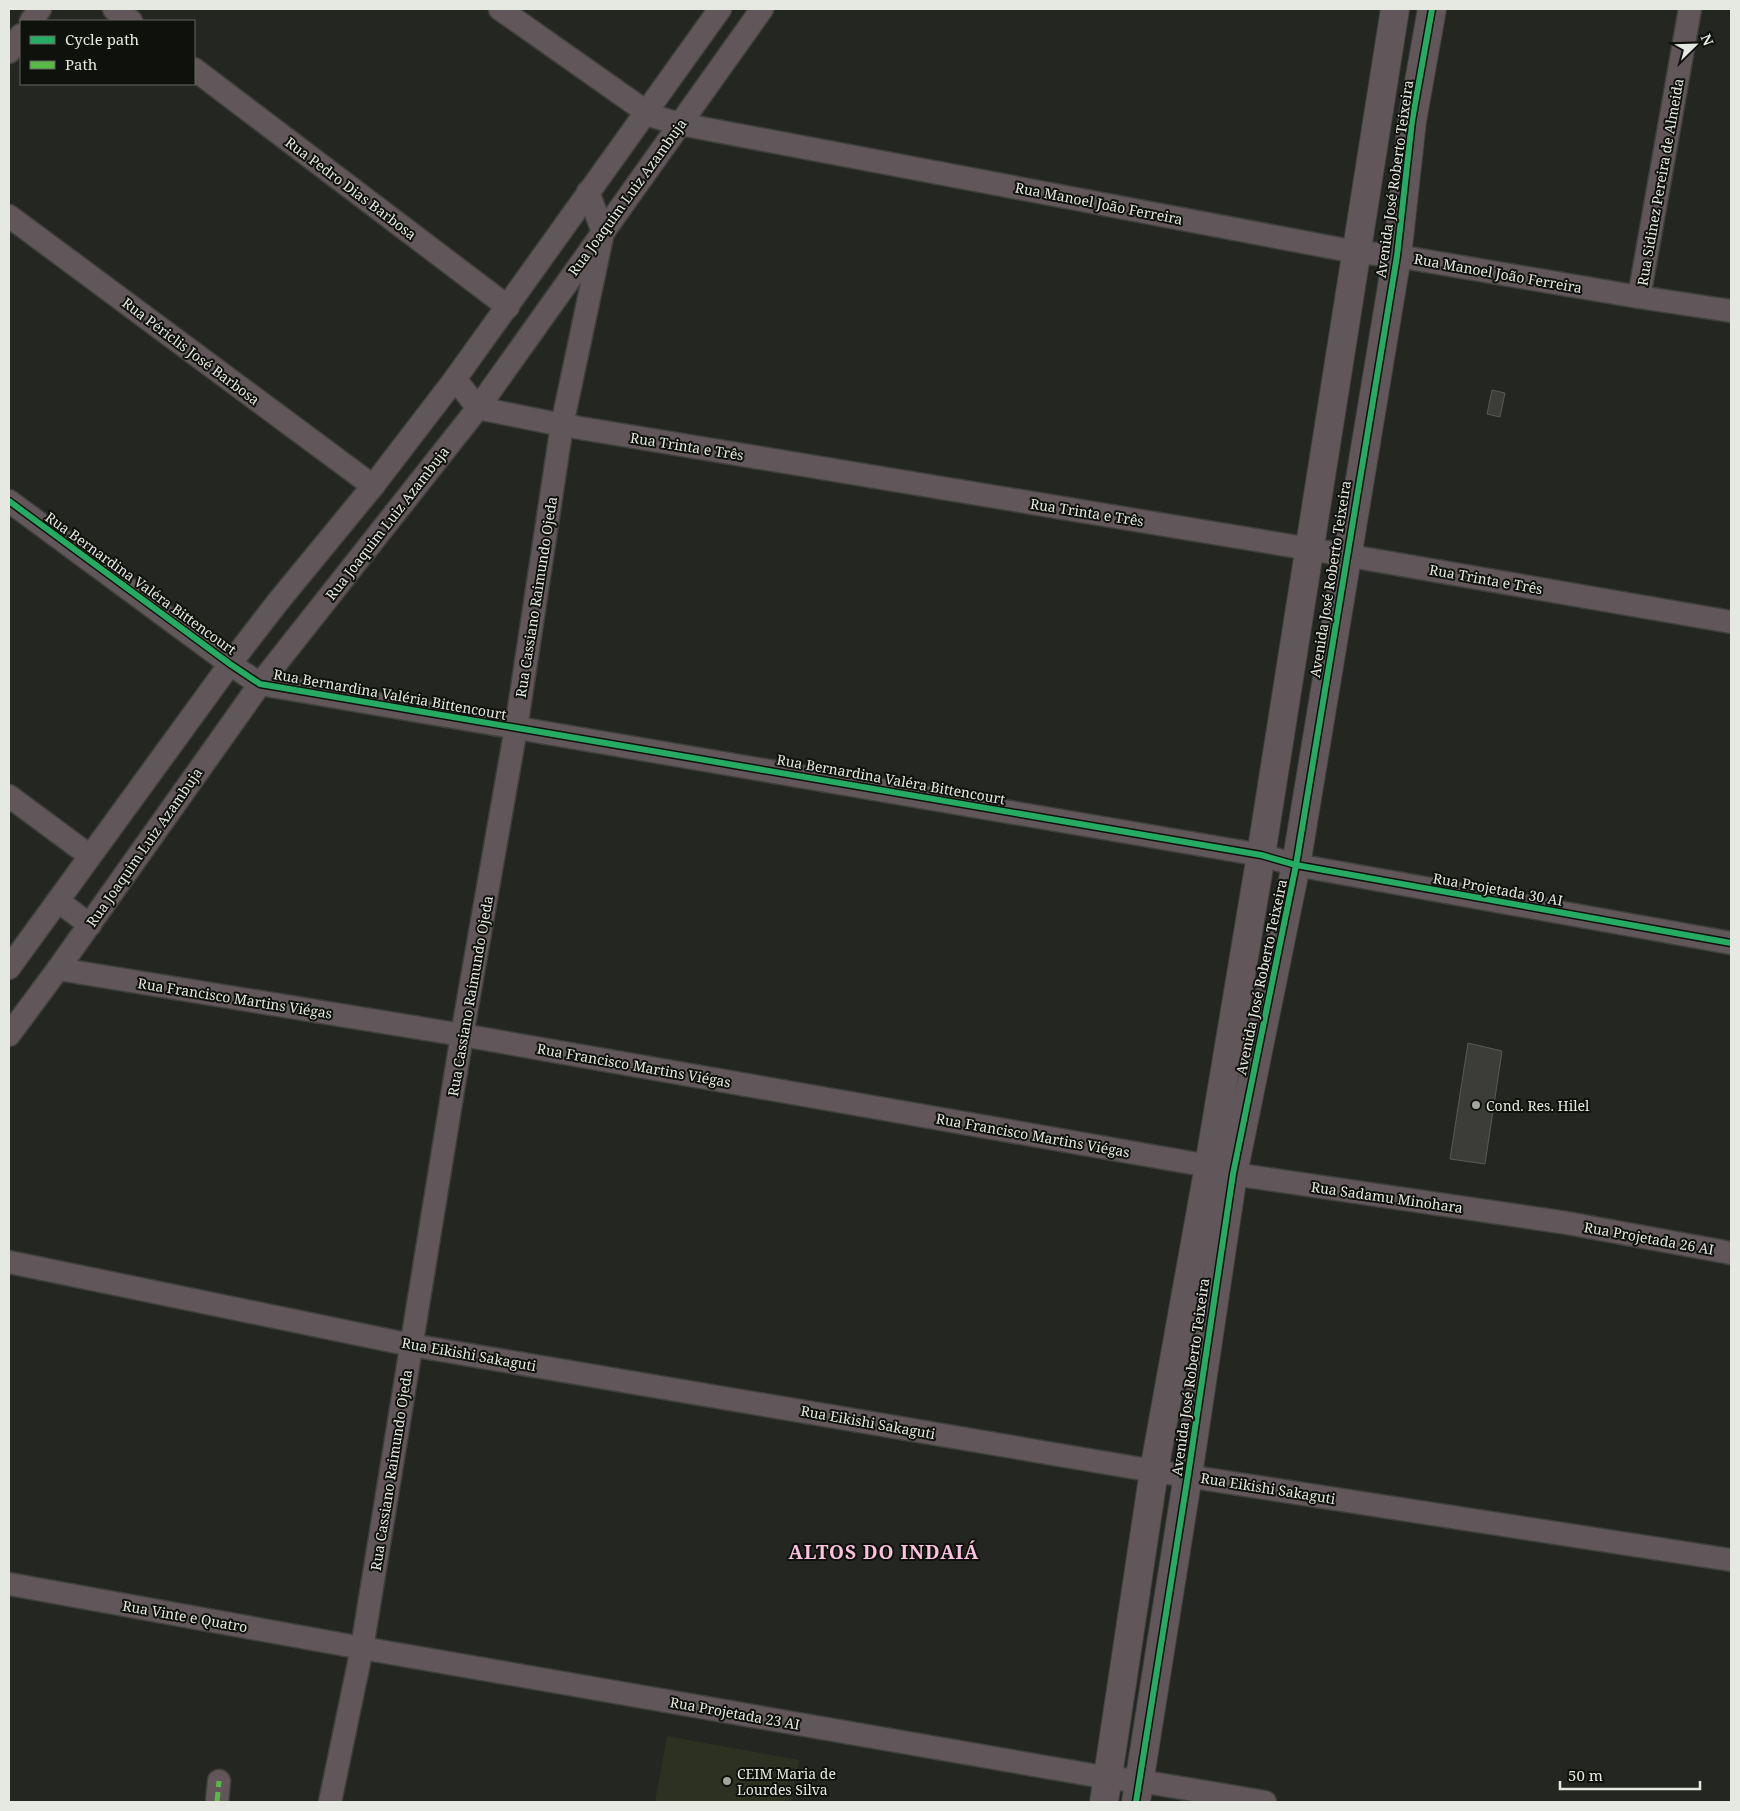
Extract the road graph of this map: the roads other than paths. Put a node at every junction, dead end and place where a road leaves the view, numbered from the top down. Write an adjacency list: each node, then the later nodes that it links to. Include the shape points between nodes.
1 (40, 9): 9 (street)
2 (114, 9): 10 (street)
3 (500, 9): 14 (street, Rua Manoel João Ferreira)
4 (720, 9): 14 (street)
5 (762, 9): 15 (street, Rua Joaquim Luiz Azambuja)
6 (1395, 9): 19 (street, Avenida José Roberto Teixeira)
7 (1432, 9): 20 (street, Avenida José Roberto Teixeira, via 1412,122)
8 (1690, 9): 21 (street, Rua Sidinez Pereira de Almeida)
9 (32, 20)
10 (130, 20)
11 (20, 36): 12 (street)
12 (9, 52)
13 (195, 70): 22 (street, Rua Pedro Dias Barbosa)
14 (647, 112): 15 (street, Rua Manoel João Ferreira); 16 (street)
15 (680, 124): 18 (street, Rua Joaquim Luiz Azambuja); 19 (street, Rua Manoel João Ferreira)
16 (588, 192): 18 (street); 22 (street)
17 (9, 216): 27 (street, Rua Périclis José Barbosa)
18 (602, 232): 25 (street, Rua Joaquim Luiz Azambuja); 26 (street, Rua Cassiano Raimundo Ojeda)
19 (1356, 252): 20 (street, Rua Manoel João Ferreira); 29 (street, Avenida José Roberto Teixeira)
20 (1398, 256): 21 (street, Rua Manoel João Ferreira); 30 (street, Avenida José Roberto Teixeira)
21 (1639, 297): 23 (street, Rua Manoel João Ferreira)
22 (508, 307): 24 (street)
23 (1731, 311)
24 (455, 379): 25 (street); 27 (street)
25 (478, 408): 26 (street, Rua Trinta e Três); 33 (street, Rua Joaquim Luiz Azambuja)
26 (562, 426): 29 (street, Rua Trinta e Três); 34 (street, Rua Cassiano Raimundo Ojeda)
27 (373, 486): 32 (street)
28 (9, 501): 32 (street, Rua Bernardina Valéra Bittencourt)
29 (1310, 548): 30 (street, Rua Trinta e Três); 36 (street, Avenida José Roberto Teixeira)
30 (1347, 555): 31 (street, Rua Trinta e Três); 38 (street, Avenida José Roberto Teixeira)
31 (1731, 622)
32 (230, 664): 33 (street, Rua Bernardina Valéra Bittencourt); 37 (street)
33 (260, 684): 34 (street, Rua Bernardina Valéria Bittencourt); 40 (street, Rua Joaquim Luiz Azambuja)
34 (516, 728): 36 (street, Rua Bernardina Valéra Bittencourt); 45 (street, Rua Cassiano Raimundo Ojeda)
35 (9, 796): 37 (street)
36 (1261, 855): 38 (street, Rua Projetada 30 AI); 46 (street, Avenida José Roberto Teixeira)
37 (90, 856): 39 (street)
38 (1296, 865): 41 (street, Rua Projetada 30 AI); 46 (street, Avenida José Roberto Teixeira)
39 (58, 901): 40 (street); 42 (street)
40 (90, 925): 43 (street, Rua Joaquim Luiz Azambuja)
41 (1731, 943)
42 (9, 968)
43 (58, 969): 44 (street, Rua Joaquim Luiz Azambuja); 45 (street, Rua Francisco Martins Viégas)
44 (9, 1035)
45 (462, 1035): 46 (street, Rua Francisco Martins Viégas); 50 (street, Rua Cassiano Raimundo Ojeda)
46 (1221, 1170): 47 (street, Rua Sadamu Minohara); 51 (street, Avenida José Roberto Teixeira); 52 (street, Avenida José Roberto Teixeira)
47 (1567, 1223): 48 (street, Rua Projetada 26 AI)
48 (1731, 1253)
49 (9, 1262): 50 (street, Rua Eikishi Sakaguti)
50 (411, 1345): 51 (street, Rua Eikishi Sakaguti); 55 (street, Rua Cassiano Raimundo Ojeda)
51 (1154, 1471): 52 (street, Rua Eikishi Sakaguti); 56 (street, Avenida José Roberto Teixeira)
52 (1188, 1475): 53 (street, Rua Eikishi Sakaguti); 57 (street, Avenida José Roberto Teixeira)
53 (1731, 1560)
54 (9, 1584): 55 (street, Rua Vinte e Quatro)
55 (362, 1648): 56 (street, Rua Projetada 23 AI); 58 (street, Rua Cassiano Raimundo Ojeda)
56 (1106, 1790): 57 (street, Rua Projetada 23 AI)
57 (1138, 1792): 59 (street, Rua Projetada 23 AI)
58 (330, 1802)
59 (1265, 1802)

